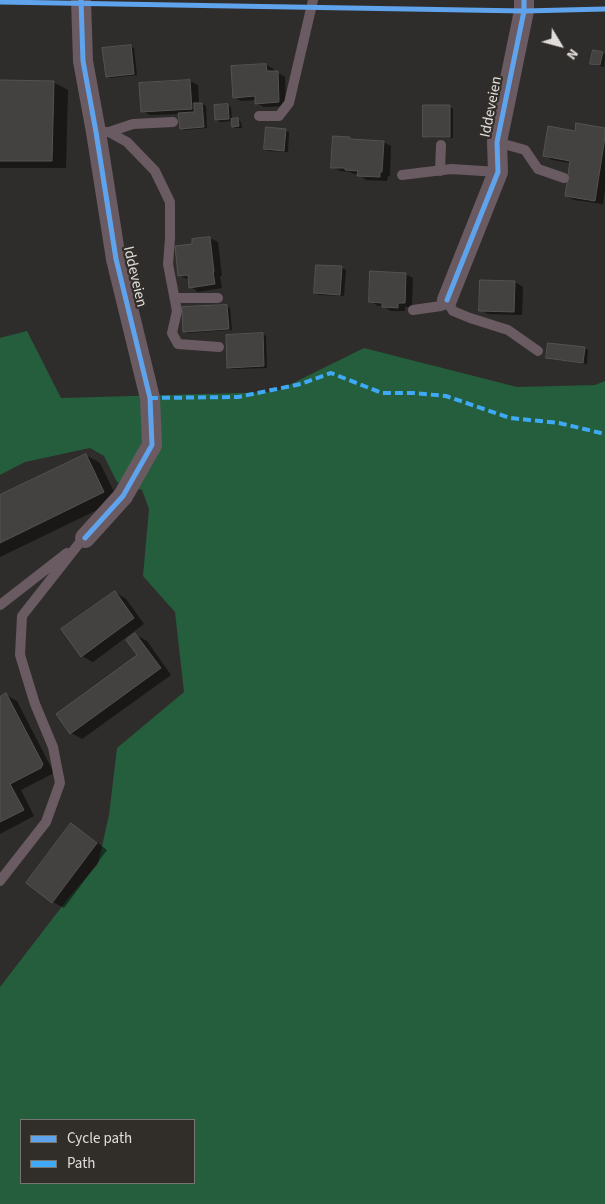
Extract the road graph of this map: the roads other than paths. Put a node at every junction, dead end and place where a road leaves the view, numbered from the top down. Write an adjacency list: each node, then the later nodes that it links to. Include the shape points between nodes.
1 (80, 0): 6 (street, Iddeveien, via 83,61)
2 (313, 0): 4 (lane, via 289,103 279,116)
3 (524, 0): 7 (street, Iddeveien)
4 (259, 116)
5 (173, 122): 6 (lane, via 133,124)
6 (103, 132): 13 (lane, via 127,142 155,171 170,202 168,264); 19 (street, Iddeveien, via 116,259 150,398 152,445 123,496)
7 (496, 142): 10 (street, Iddeveien); 12 (lane, via 525,150 538,169)
8 (441, 145): 9 (lane)
9 (440, 171): 10 (lane); 11 (lane)
10 (498, 172): 15 (street, Iddeveien)
11 (402, 175)
12 (564, 178)
13 (175, 298): 14 (lane); 17 (lane, via 177,311 172,333 178,344)
14 (218, 298)
15 (447, 300): 16 (lane, via 441,306); 18 (lane, via 453,311 508,330)
16 (413, 310)
17 (219, 347)
18 (538, 352)
19 (83, 540): 20 (lane); 21 (lane, via 22,616 20,655 53,747 60,783 46,822)
20 (0, 605)
21 (0, 880)

